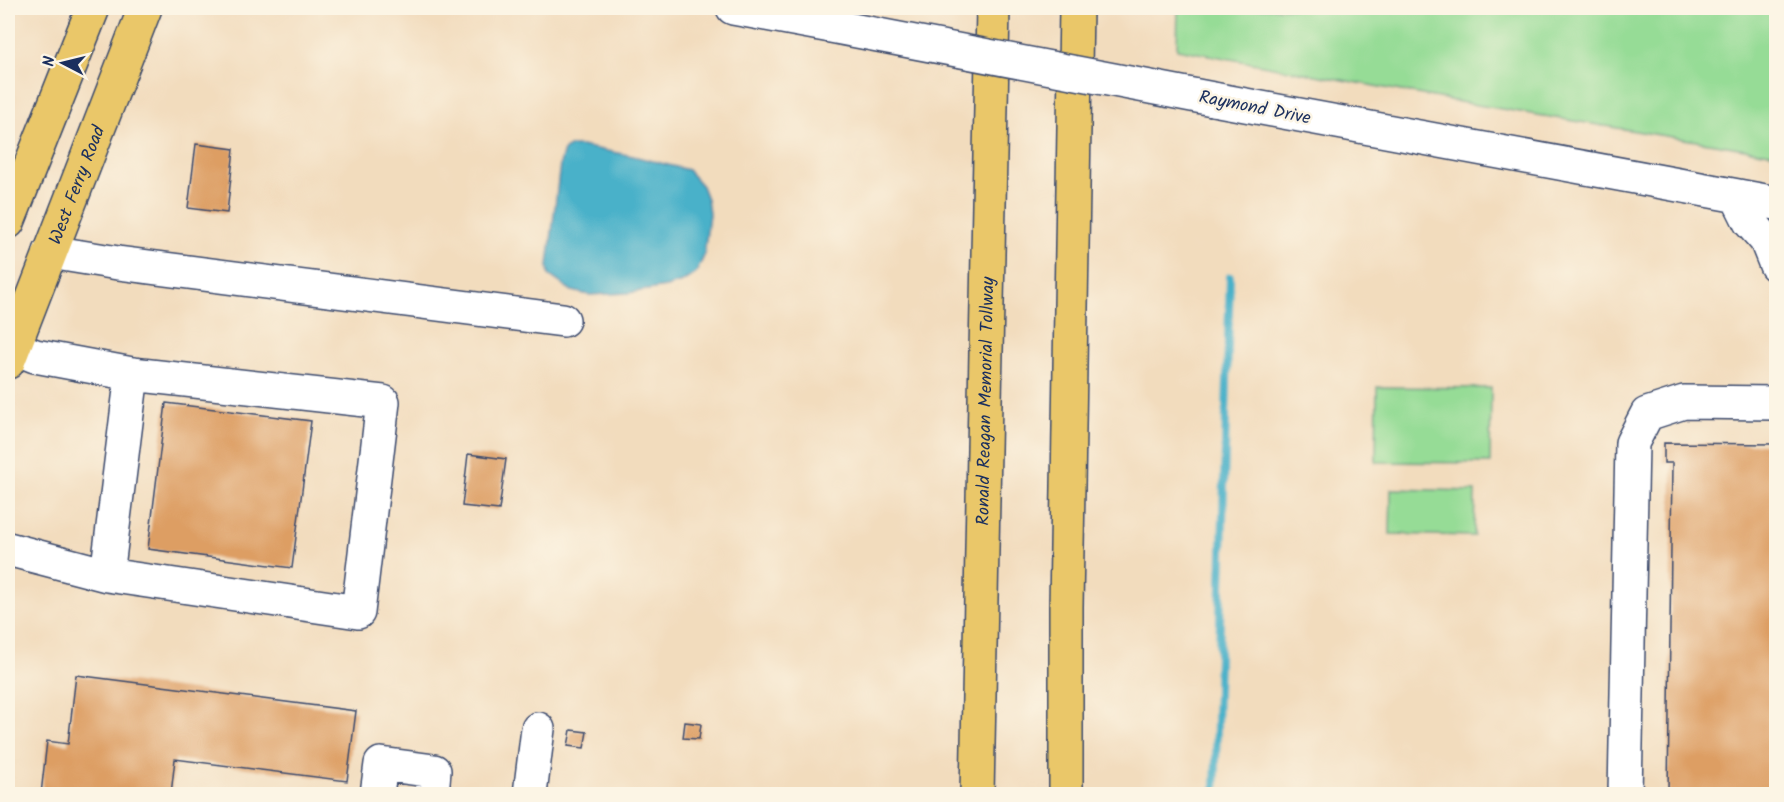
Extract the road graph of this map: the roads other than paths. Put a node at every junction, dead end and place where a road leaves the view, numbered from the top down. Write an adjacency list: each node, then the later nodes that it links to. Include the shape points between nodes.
1 (93, 8): 8 (main road)
2 (145, 8): 9 (main road, West Ferry Road)
3 (733, 8): 6 (street, Raymond Drive, bridge)
4 (993, 8): 21 (main road, Ronald Reagan Memorial Tollway)
5 (1076, 8): 22 (main road)
6 (1737, 196): 7 (street, Raymond Drive); 10 (street, via 1750,222 1766,240)
7 (1776, 203)
8 (8, 222)
9 (50, 252): 11 (street); 12 (main road, West Ferry Road)
10 (1776, 265)
11 (563, 320)
12 (10, 354): 13 (street)
13 (132, 374): 16 (street); 16 (street, via 383,402 358,612)
14 (1776, 403): 23 (street, via 1684,402 1647,414 1632,443)
15 (8, 549): 16 (street)
16 (107, 575)
17 (538, 729): 20 (street)
18 (377, 795): 19 (street, via 381,764 434,771)
19 (432, 795)
20 (530, 795)
21 (977, 795)
22 (1066, 795)
23 (1625, 795)

